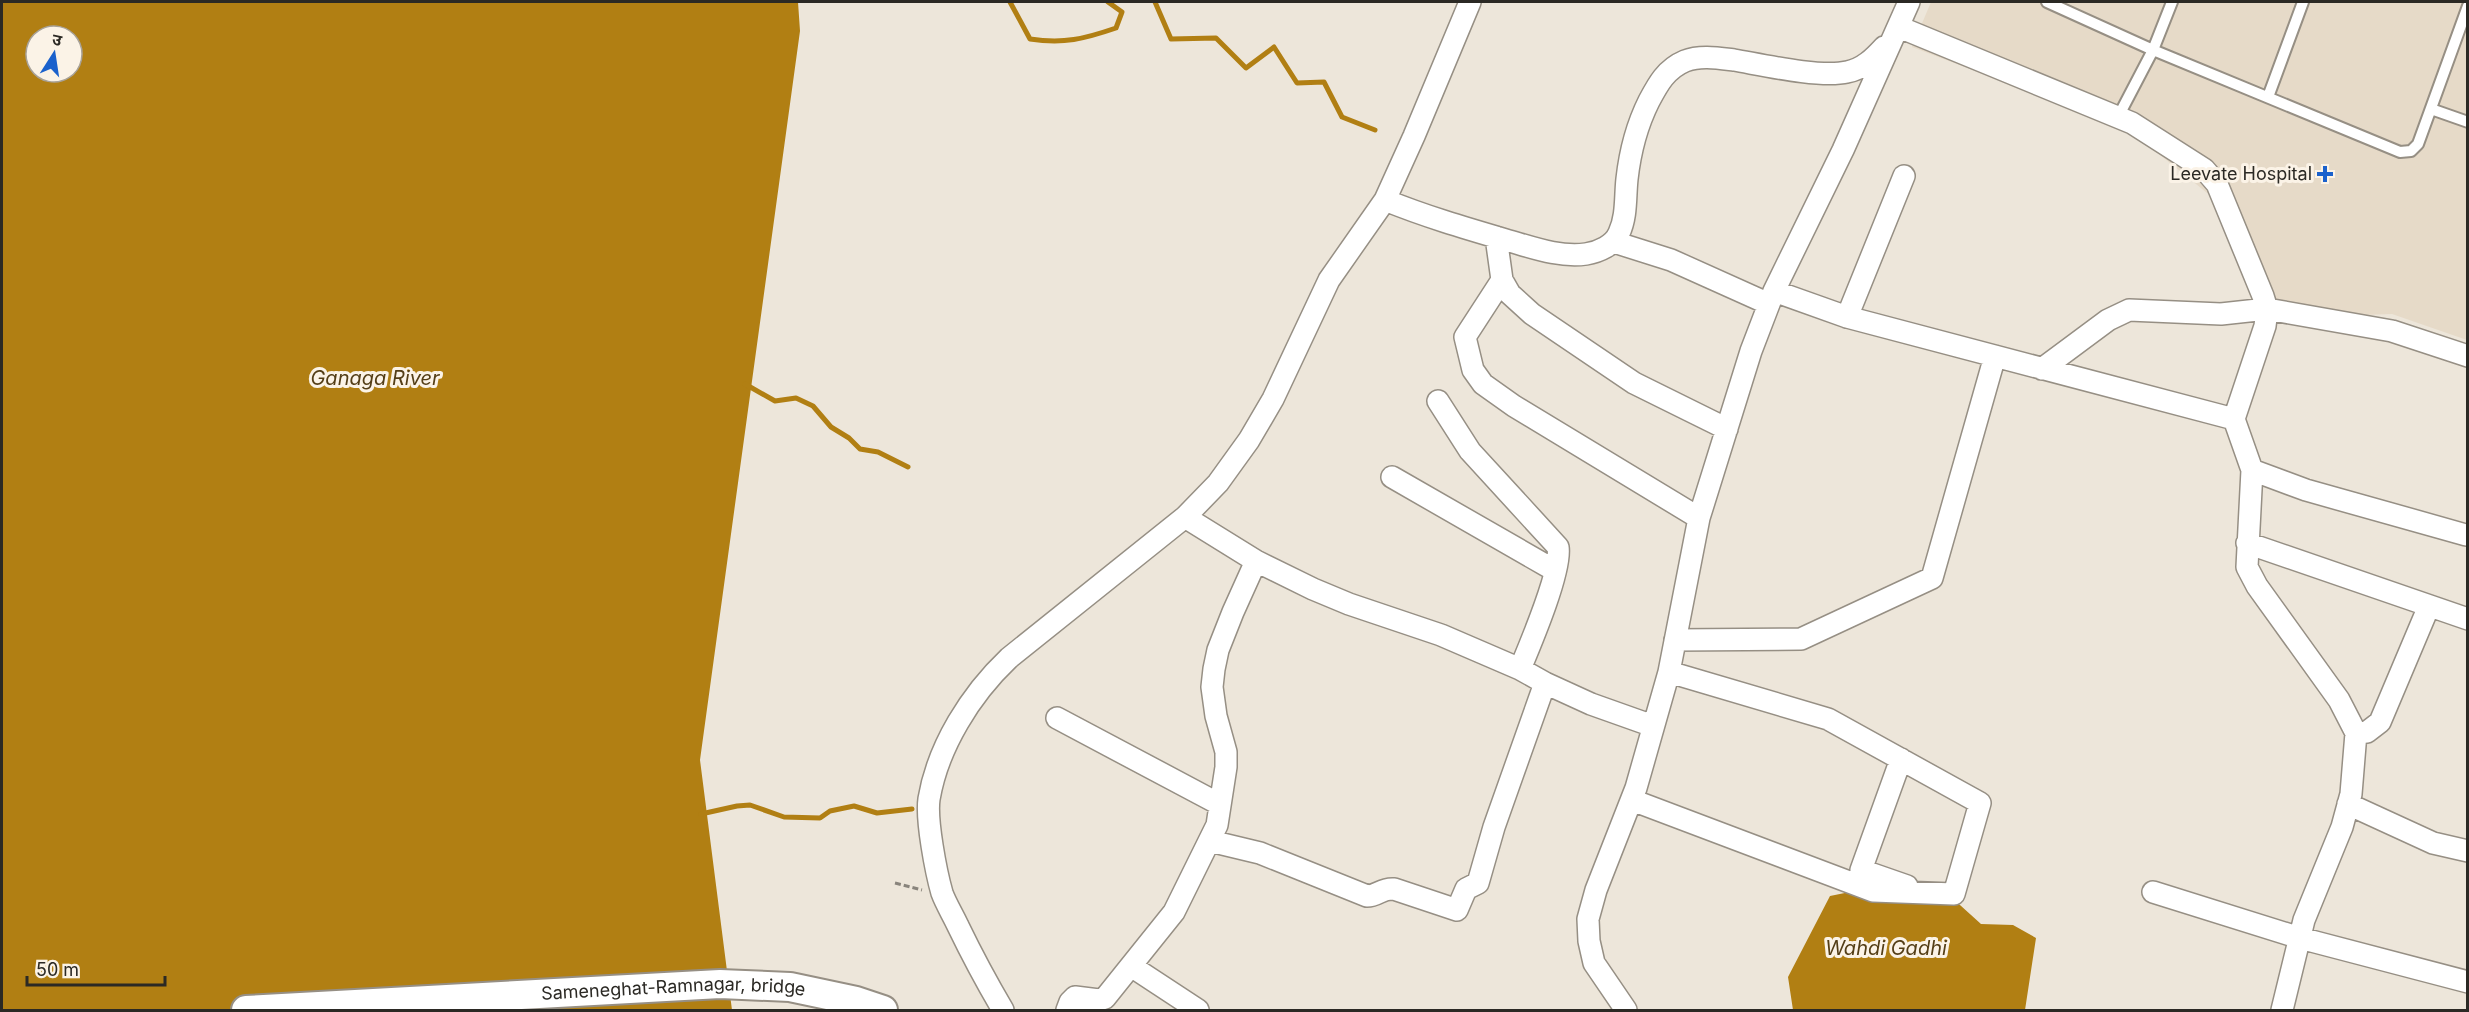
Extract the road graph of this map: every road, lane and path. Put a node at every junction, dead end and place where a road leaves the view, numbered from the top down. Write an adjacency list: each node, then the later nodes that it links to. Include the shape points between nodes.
1 (1470, 2): 14 (street)
2 (1909, 2): 7 (street)
3 (2047, 2): 8 (lane)
4 (2172, 2): 8 (lane)
5 (2303, 2): 9 (lane)
6 (2468, 6): 10 (lane)
7 (1895, 34): 11 (street); 16 (street, via 1868,64 1847,72 1812,72 1718,58 1686,60 1671,69 1646,108 1631,149 1624,216); 18 (street)
8 (2153, 50): 9 (lane); 11 (lane)
9 (2268, 97): 10 (lane, via 2400,152 2410,151 2418,144)
10 (2431, 109): 12 (lane)
11 (2118, 117): 19 (street, via 2204,168 2217,184)
12 (2468, 122)
13 (1904, 176): 20 (street)
14 (1385, 200): 15 (street); 29 (street, via 1329,280 1273,399 1249,440 1218,483)
15 (1496, 237): 16 (street, via 1566,255 1586,255); 17 (street)
16 (1614, 242): 18 (street)
17 (1502, 280): 26 (street, via 1510,294 1532,314 1634,383); 30 (street, via 1465,337 1473,370 1483,384)
18 (1772, 297): 20 (street); 26 (street)
19 (2267, 309): 22 (street, via 2392,331); 23 (street, via 2221,314 2129,310 2108,320); 25 (street)
20 (1847, 317): 21 (street)
21 (1995, 356): 23 (street); 37 (street, via 1932,578 1801,639)
22 (2468, 356)
23 (2042, 369): 25 (street)
24 (1438, 401): 34 (street, via 1470,452 1556,543 1559,552)
25 (2234, 419): 27 (street)
26 (1727, 429): 30 (street)
27 (2252, 470): 31 (street, via 2306,490); 32 (street)
28 (1392, 477): 34 (street)
29 (1185, 517): 33 (street); 57 (street, via 987,679 965,709 934,779 929,801 930,827 942,894)
30 (1699, 518): 37 (street)
31 (2466, 535)
32 (2247, 543): 35 (street); 43 (street, via 2250,576 2339,700)
33 (1256, 561): 38 (street, via 1348,604 1441,635); 46 (street, via 1218,650 1214,669 1216,716 1226,752)
34 (1554, 570): 38 (street, via 1537,630)
35 (2429, 606): 36 (street); 43 (street, via 2380,722 2367,732)
36 (2468, 619)
37 (1675, 640): 39 (street)
38 (1520, 669): 40 (street)
39 (1669, 672): 42 (street); 44 (street, via 1828,719)
40 (1545, 683): 42 (street); 48 (street, via 1478,883 1466,889 1457,910 1394,888 1367,896 1260,853)
41 (1057, 718): 46 (street)
42 (1653, 726): 45 (street)
43 (2356, 733): 47 (street)
44 (1901, 759): 51 (street, via 1861,870); 51 (street, via 1980,803 1954,894)
45 (1632, 800): 51 (street, via 1873,891); 60 (street, via 1588,919 1594,963)
46 (1219, 804): 48 (street, via 1217,825)
47 (2348, 804): 49 (street, via 2433,843); 52 (street)
48 (1210, 841): 53 (street, via 1174,912)
49 (2468, 851)
50 (2153, 892): 52 (street)
51 (1932, 894)
52 (2300, 938): 54 (street); 61 (street)
53 (1131, 966): 58 (street, via 1105,998 1075,997); 59 (street)
54 (2468, 982)
55 (246, 1011): 56 (main road, Sameneghat-Ramnagar, bridge, via 720,984 790,987)
56 (883, 1011)
57 (1003, 1011)
58 (1067, 1011)
59 (1198, 1011)
60 (1626, 1011)
61 (2282, 1011)

